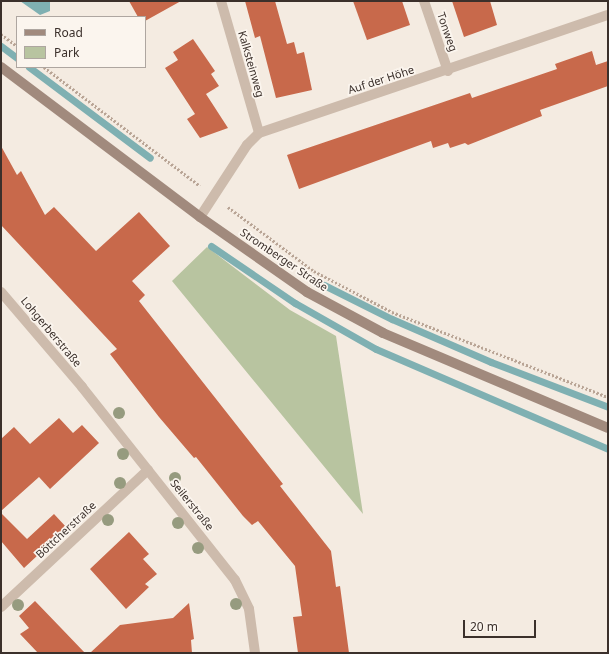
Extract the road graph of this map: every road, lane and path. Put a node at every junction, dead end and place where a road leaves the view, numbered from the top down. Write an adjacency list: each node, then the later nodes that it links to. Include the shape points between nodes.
1 (221, 1): 9 (street, Kalksteinweg)
2 (424, 1): 8 (street, Tonweg)
3 (608, 15): 8 (street, Auf der Höhe)
4 (1, 34): 5 (path)
5 (16, 45)
6 (1, 67): 11 (main road, Stromberger Straße)
7 (45, 68): 10 (path)
8 (448, 71): 9 (street, Auf der Höhe)
9 (259, 133): 10 (street, Auf der Höhe, via 247,145)
10 (214, 197): 11 (street, Auf der Höhe); 14 (path, via 314,271 392,312)
11 (200, 217): 15 (main road, Stromberger Straße, via 306,292 383,333)
12 (1, 292): 13 (street, Lohgerberstraße)
13 (82, 387): 16 (street, Seilerstraße)
14 (608, 397)
15 (608, 428)
16 (148, 470): 17 (street, Böttcherstraße); 18 (street, Seilerstraße, via 235,580 249,609)
17 (1, 608)
18 (255, 653)

